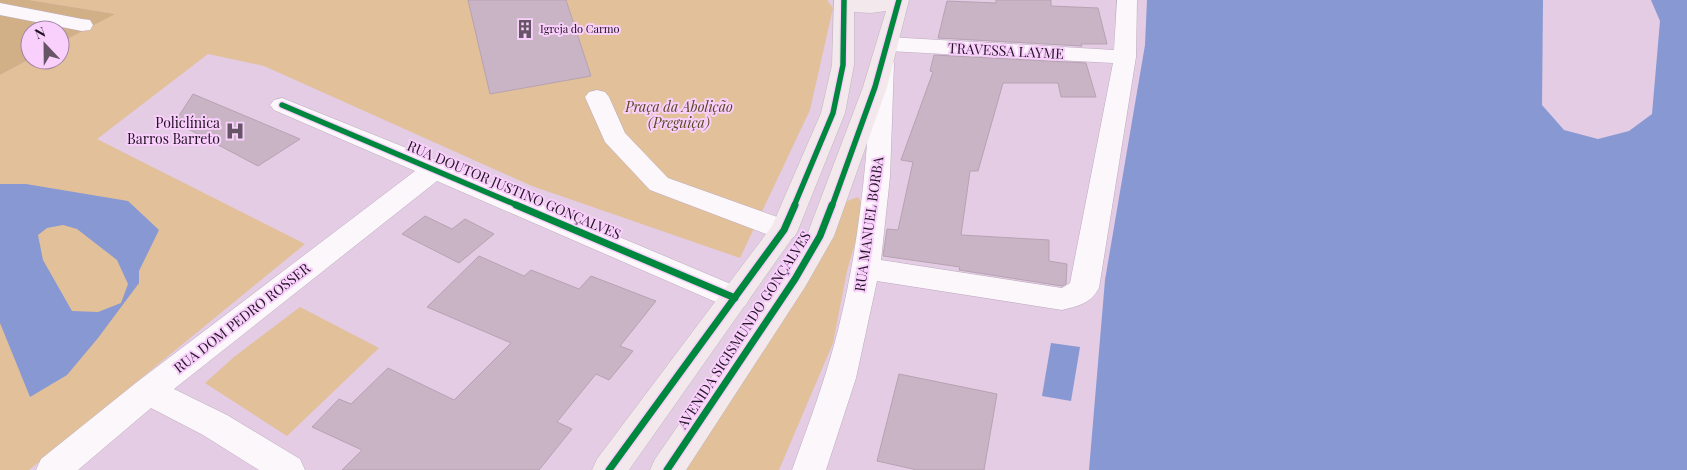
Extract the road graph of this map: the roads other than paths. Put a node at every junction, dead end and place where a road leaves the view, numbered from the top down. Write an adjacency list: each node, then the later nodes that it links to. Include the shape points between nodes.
1 (899, 0): 3 (main road, via 863,8); 6 (main road, AVENIDA SIGISMUNDO GONÇALVES)
2 (1127, 0): 7 (street)
3 (843, 1): 11 (main road, AVENIDA SIGISMUNDO GONÇALVES, via 843,65 833,113)
4 (0, 9): 5 (street)
5 (82, 25)
6 (886, 53): 7 (street, TRAVESSA LAYME); 12 (street, RUA MANUEL BORBA); 18 (main road, AVENIDA SIGISMUNDO GONÇALVES, via 820,236 795,279)
7 (1125, 57): 12 (street, via 1084,288 1075,296 1062,299)
8 (598, 97): 11 (street, via 614,136 660,184)
9 (282, 105): 10 (street, RUA DOUTOR JUSTINO GONÇALVES)
10 (434, 169): 13 (street, RUA DOUTOR JUSTINO GONÇALVES); 14 (street, RUA DOM PEDRO ROSSER)
11 (784, 230): 13 (main road, AVENIDA SIGISMUNDO GONÇALVES)
12 (866, 268): 19 (street, RUA MANUEL BORBA, via 844,365)
13 (735, 298): 17 (main road, AVENIDA SIGISMUNDO GONÇALVES)
14 (148, 390): 15 (street, RUA DOM PEDRO ROSSER); 16 (street, via 215,425)
15 (53, 470)
16 (288, 470)
17 (609, 470)
18 (667, 470)
19 (809, 470)

